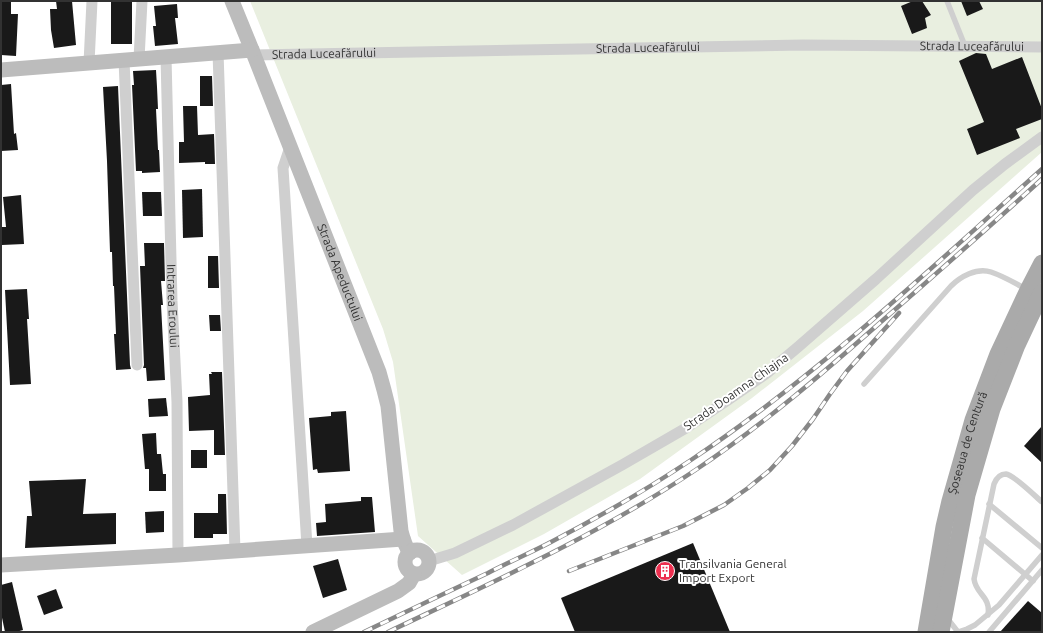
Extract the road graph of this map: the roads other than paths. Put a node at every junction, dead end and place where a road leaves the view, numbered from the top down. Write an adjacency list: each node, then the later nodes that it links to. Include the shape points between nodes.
1 (92, 1): 12 (street)
2 (142, 1): 10 (street)
3 (232, 1): 8 (street, Strada Apeductului)
4 (947, 1): 5 (lane)
5 (965, 46): 6 (street, Strada Luceafărului); 8 (street, Strada Luceafărului, via 802,45)
6 (1042, 47)
7 (218, 52): 8 (street, Strada Luceafărului); 9 (street, Strada Luceafărului); 26 (street)
8 (253, 53): 15 (street, Strada Apeductului)
9 (166, 57): 10 (street, Strada Luceafărului); 28 (street, Intrarea Eroului)
10 (139, 58): 11 (street, Strada Luceafărului)
11 (124, 60): 12 (street, Strada Luceafărului); 18 (street)
12 (89, 63): 13 (street, Strada Luceafărului)
13 (1, 70)
14 (1042, 137): 30 (street, Strada Doamna Chiajna, via 973,190 871,284 767,373 728,400 686,428 513,525 456,553)
15 (290, 147): 23 (street, Strada Apeductului, via 384,390 390,420); 24 (street, via 284,168)
16 (1042, 263): 17 (main road, Șoseaua de Centură)
17 (1035, 291): 19 (lane, via 990,272 976,272 963,277 950,286); 36 (main road, Șoseaua de Centură, via 992,409 967,495); 39 (main road, Șoseaua de Centură, via 998,354 973,420 944,528)
18 (137, 365)
19 (864, 384)
20 (1042, 502): 21 (lane, via 1006,474 997,478)
21 (989, 504): 22 (lane); 25 (lane)
22 (982, 538): 34 (lane); 37 (lane, via 974,579 975,585 988,602)
23 (403, 539): 24 (street); 27 (street, Strada Apeductului)
24 (307, 546): 26 (street)
25 (1042, 548)
26 (235, 551): 28 (street)
27 (410, 553): 30 (street, via 417,550 424,552); 33 (street, via 405,563 408,570)
28 (178, 555): 31 (street)
29 (1042, 555): 34 (lane)
30 (429, 561): 33 (street, via 425,572)
31 (1, 565)
32 (1042, 570): 35 (lane)
33 (414, 574): 38 (street, via 409,583 398,591)
34 (1026, 574): 35 (lane); 37 (lane)
35 (1033, 581): 42 (lane)
36 (944, 614): 40 (main road, Șoseaua de Centură); 41 (lane)
37 (988, 615): 41 (lane, via 975,625)
38 (313, 632)
39 (926, 632)
40 (941, 632)
41 (958, 632)
42 (989, 632)

